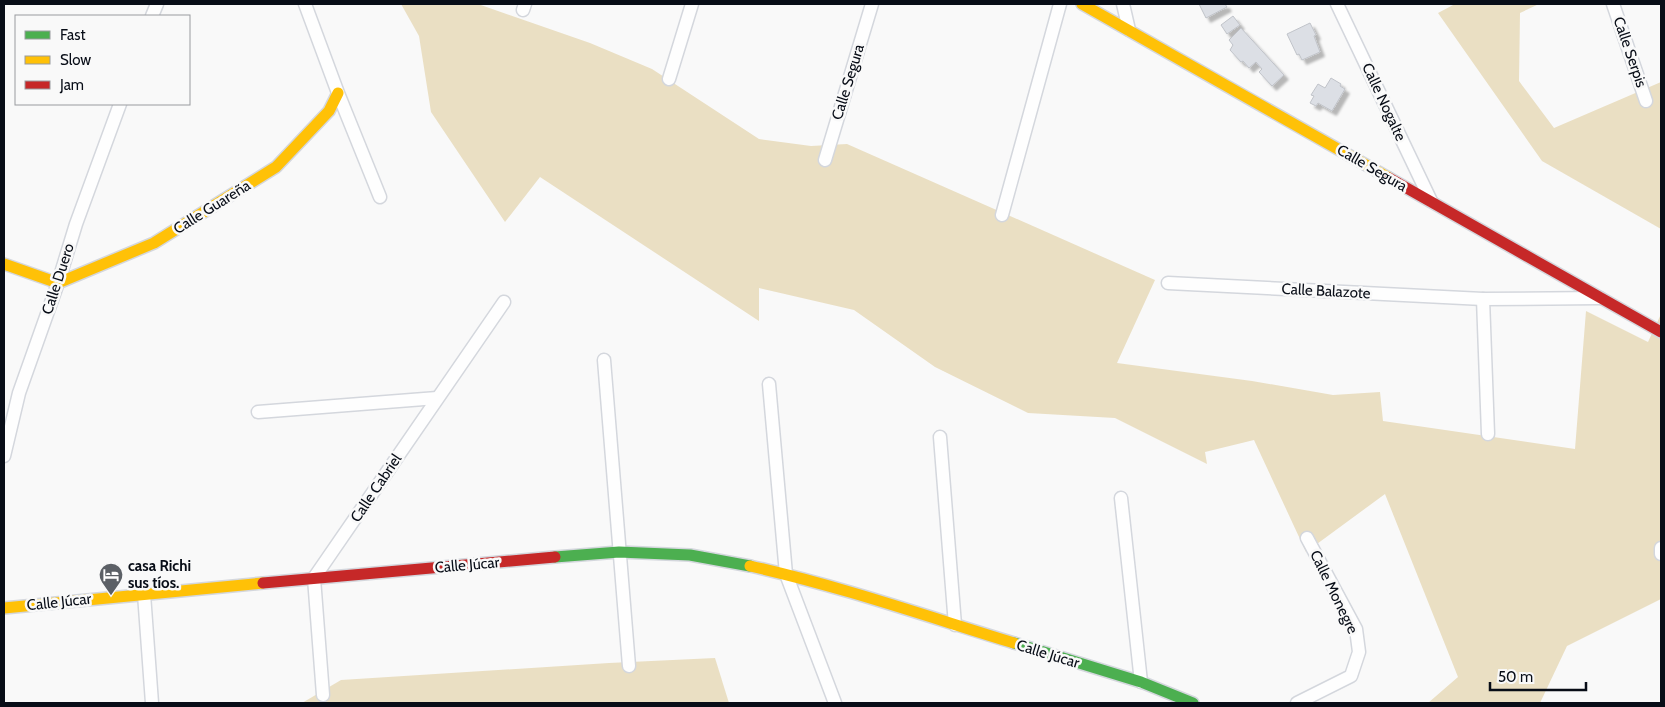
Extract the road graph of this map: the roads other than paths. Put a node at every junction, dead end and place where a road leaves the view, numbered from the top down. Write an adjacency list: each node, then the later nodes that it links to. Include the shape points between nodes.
1 (305, 4): 11 (street)
2 (692, 4): 10 (street)
3 (872, 4): 14 (street, Calle Segura)
4 (1060, 4): 17 (street)
5 (1082, 4): 9 (street, Calle Segura)
6 (1123, 4): 9 (street)
7 (1337, 4): 16 (street, Calle Nogalte)
8 (1613, 4): 12 (street, Calle Serpis)
9 (1130, 30): 16 (street, Calle Segura)
10 (669, 79)
11 (338, 93): 15 (street); 19 (street, Calle Guareña, via 329,111 276,166 154,243)
12 (1646, 101)
13 (120, 105): 19 (street, Calle Duero)
14 (825, 160)
15 (380, 197)
16 (1430, 201): 22 (street, Calle Segura)
17 (1002, 215)
18 (4, 264): 19 (street)
19 (58, 283): 31 (street, Calle Duero, via 19,393)
20 (1168, 283): 21 (street, Calle Balazote)
21 (1483, 298): 22 (street, Calle Balazote); 29 (street)
22 (1600, 298): 24 (street, Calle Segura)
23 (504, 302): 27 (street, Calle Cabriel)
24 (1661, 332)
25 (604, 360): 35 (street)
26 (769, 384): 37 (street)
27 (437, 398): 28 (street); 38 (street, Calle Cabriel)
28 (258, 412)
29 (1488, 434)
30 (940, 437): 41 (street)
31 (4, 456)
32 (1121, 498): 43 (street)
33 (1307, 538): 48 (street, Calle Monegre, via 1356,629 1359,652 1351,676)
34 (1661, 548): 36 (street)
35 (619, 552): 37 (street, Calle Júcar, via 690,555); 38 (street, Calle Júcar); 42 (street)
36 (1661, 554)
37 (786, 574): 41 (street, Calle Júcar); 46 (street)
38 (314, 578): 39 (street, Calle Júcar); 44 (street)
39 (144, 594): 40 (street, Calle Júcar); 45 (street)
40 (4, 608)
41 (955, 625): 43 (street, Calle Júcar)
42 (629, 666)
43 (1141, 682): 47 (street, Calle Júcar)
44 (324, 695)
45 (152, 703)
46 (835, 703)
47 (1192, 703)
48 (1297, 703)

